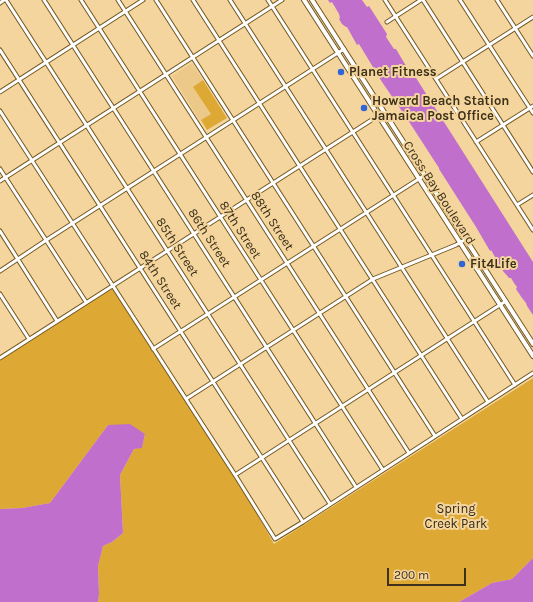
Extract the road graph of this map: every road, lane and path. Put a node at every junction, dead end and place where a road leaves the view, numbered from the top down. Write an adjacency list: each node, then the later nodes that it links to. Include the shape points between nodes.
1 (5, 0): 17 (street); 34 (street, 85th Street)
2 (44, 0): 27 (street, 86th Street)
3 (81, 0): 24 (street, 87th Street)
4 (118, 0): 19 (street, 88th Street)
5 (143, 0): 19 (street)
6 (156, 0): 33 (street)
7 (193, 0): 26 (street)
8 (230, 0): 23 (street)
9 (268, 0): 18 (street)
10 (282, 0): 18 (street)
11 (304, 0): 31 (main road, Cross Bay Boulevard)
12 (312, 0): 29 (main road, Cross Bay Boulevard)
13 (385, 0): 20 (street)
14 (422, 0): 20 (street); 35 (street)
15 (460, 0): 28 (street)
16 (497, 0): 25 (street)
17 (0, 3)
18 (272, 6): 23 (street); 36 (street)
19 (126, 11): 24 (street); 37 (street, 88th Street)
20 (396, 16): 22 (street); 38 (street)
21 (533, 17): 25 (street)
22 (387, 22)
23 (245, 23): 26 (street); 40 (street)
24 (99, 28): 27 (street); 41 (street, 87th Street)
25 (516, 28): 28 (street); 32 (street)
26 (219, 40): 33 (street); 43 (street)
27 (73, 45): 34 (street); 45 (street, 86th Street)
28 (489, 45): 35 (street); 44 (street)
29 (344, 49): 31 (street); 47 (main road, Cross Bay Boulevard)
30 (0, 50): 39 (street, 84th Street)
31 (338, 53): 36 (street); 49 (main road, Cross Bay Boulevard)
32 (533, 56)
33 (192, 57): 37 (street); 50 (street)
34 (46, 62): 39 (street); 51 (street, 85th Street)
35 (462, 62): 38 (street); 52 (street)
36 (312, 69): 40 (street); 53 (street)
37 (166, 74): 41 (street); 54 (street, 88th Street)
38 (436, 79): 55 (street)
39 (19, 80): 42 (street); 56 (street, 84th Street)
40 (286, 86): 43 (street); 57 (street)
41 (140, 91): 45 (street); 58 (street, 87th Street)
42 (0, 92)
43 (259, 103): 50 (street); 60 (street)
44 (531, 107): 48 (street); 52 (street)
45 (113, 108): 51 (street); 62 (street, 86th Street)
46 (0, 111): 59 (street)
47 (384, 112): 49 (street); 64 (main road, Cross Bay Boulevard)
48 (533, 113)
49 (378, 116): 53 (street); 66 (main road, Cross Bay Boulevard)
50 (233, 120): 54 (street); 68 (street)
51 (87, 125): 56 (street); 69 (street, 85th Street)
52 (503, 125): 55 (street); 63 (street)
53 (353, 132): 57 (street); 71 (street)
54 (206, 137): 58 (street); 72 (street, 88th Street)
55 (476, 142): 73 (street)
56 (59, 143): 59 (street); 74 (street, 84th Street)
57 (326, 149): 60 (street); 75 (street)
58 (180, 154): 62 (street); 76 (street, 87th Street)
59 (32, 160): 65 (street); 77 (street)
60 (300, 166): 68 (street); 78 (street)
61 (0, 168): 65 (street)
62 (154, 171): 69 (street); 81 (street, 86th Street)
63 (533, 172)
64 (425, 175): 66 (street); 82 (main road, Cross Bay Boulevard)
65 (6, 177): 67 (street); 83 (street)
66 (419, 179): 71 (street); 84 (main road, Cross Bay Boulevard)
67 (0, 181)
68 (273, 183): 72 (street); 85 (street)
69 (127, 188): 74 (street); 86 (street, 85th Street)
70 (533, 195): 73 (street)
71 (393, 196): 75 (street); 87 (street)
72 (247, 200): 76 (street); 89 (street, 88th Street)
73 (517, 205): 79 (street)
74 (100, 206): 77 (street); 91 (street, 84th Street)
75 (367, 212): 78 (street); 90 (street)
76 (220, 217): 81 (street); 94 (street, 87th Street)
77 (72, 223): 83 (street); 95 (street)
78 (340, 229): 85 (street); 93 (street)
79 (533, 230)
80 (0, 231): 88 (street)
81 (194, 234): 86 (street); 98 (street, 86th Street)
82 (466, 239): 84 (street); 99 (main road, Cross Bay Boulevard)
83 (46, 240): 88 (street); 100 (street)
84 (460, 243): 87 (street); 101 (main road, Cross Bay Boulevard)
85 (314, 246): 89 (street); 97 (street)
86 (168, 251): 91 (street); 103 (street, 85th Street)
87 (431, 255): 90 (street); 105 (street)
88 (18, 258): 92 (street); 104 (street)
89 (288, 263): 94 (street); 102 (street, 88th Street)
90 (402, 267): 93 (street); 108 (street)
91 (140, 269): 95 (street); 107 (street, 84th Street)
92 (0, 271)
93 (372, 279): 97 (street); 114 (street)
94 (261, 280): 98 (street); 106 (street, 87th Street)
95 (113, 286): 100 (street); 112 (street)
96 (0, 294): 109 (street)
97 (346, 296): 102 (street); 118 (street)
98 (235, 297): 103 (street); 111 (street, 86th Street)
99 (506, 301): 101 (street); 110 (main road, Cross Bay Boulevard)
100 (86, 302): 104 (street)
101 (500, 305): 105 (street); 115 (main road, Cross Bay Boulevard)
102 (320, 313): 106 (street); 122 (street, 88th Street)
103 (208, 314): 107 (street); 117 (street, 85th Street)
104 (58, 321): 109 (street)
105 (474, 321): 108 (street); 121 (street)
106 (293, 330): 111 (street); 125 (street, 87th Street)
107 (181, 332): 112 (street); 120 (street, 84th Street)
108 (448, 338): 114 (street); 124 (street)
109 (29, 339): 116 (street)
110 (533, 344)
111 (267, 347): 117 (street); 127 (street, 86th Street)
112 (153, 349): 123 (street)
113 (0, 352): 116 (street)
114 (421, 356): 118 (street); 126 (street)
115 (533, 356)
116 (1, 357)
117 (241, 365): 120 (street); 129 (street, 85th Street)
118 (395, 372): 122 (street); 128 (street)
119 (533, 373): 121 (street)
120 (213, 382): 123 (street); 131 (street, 84th Street)
121 (515, 385): 124 (street)
122 (368, 389): 125 (street); 130 (street, 88th Street)
123 (186, 399): 133 (street)
124 (488, 402): 126 (street)
125 (342, 406): 127 (street); 132 (street, 87th Street)
126 (462, 419): 128 (street)
127 (316, 423): 129 (street); 134 (street, 86th Street)
128 (435, 436): 130 (street)
129 (289, 440): 131 (street); 135 (street, 85th Street)
130 (409, 453): 132 (street)
131 (262, 458): 133 (street); 136 (street, 84th Street)
132 (383, 470): 134 (street)
133 (235, 475): 136 (street, via 274,539)
134 (356, 487): 135 (street)
135 (330, 504): 136 (street)
136 (303, 522)

